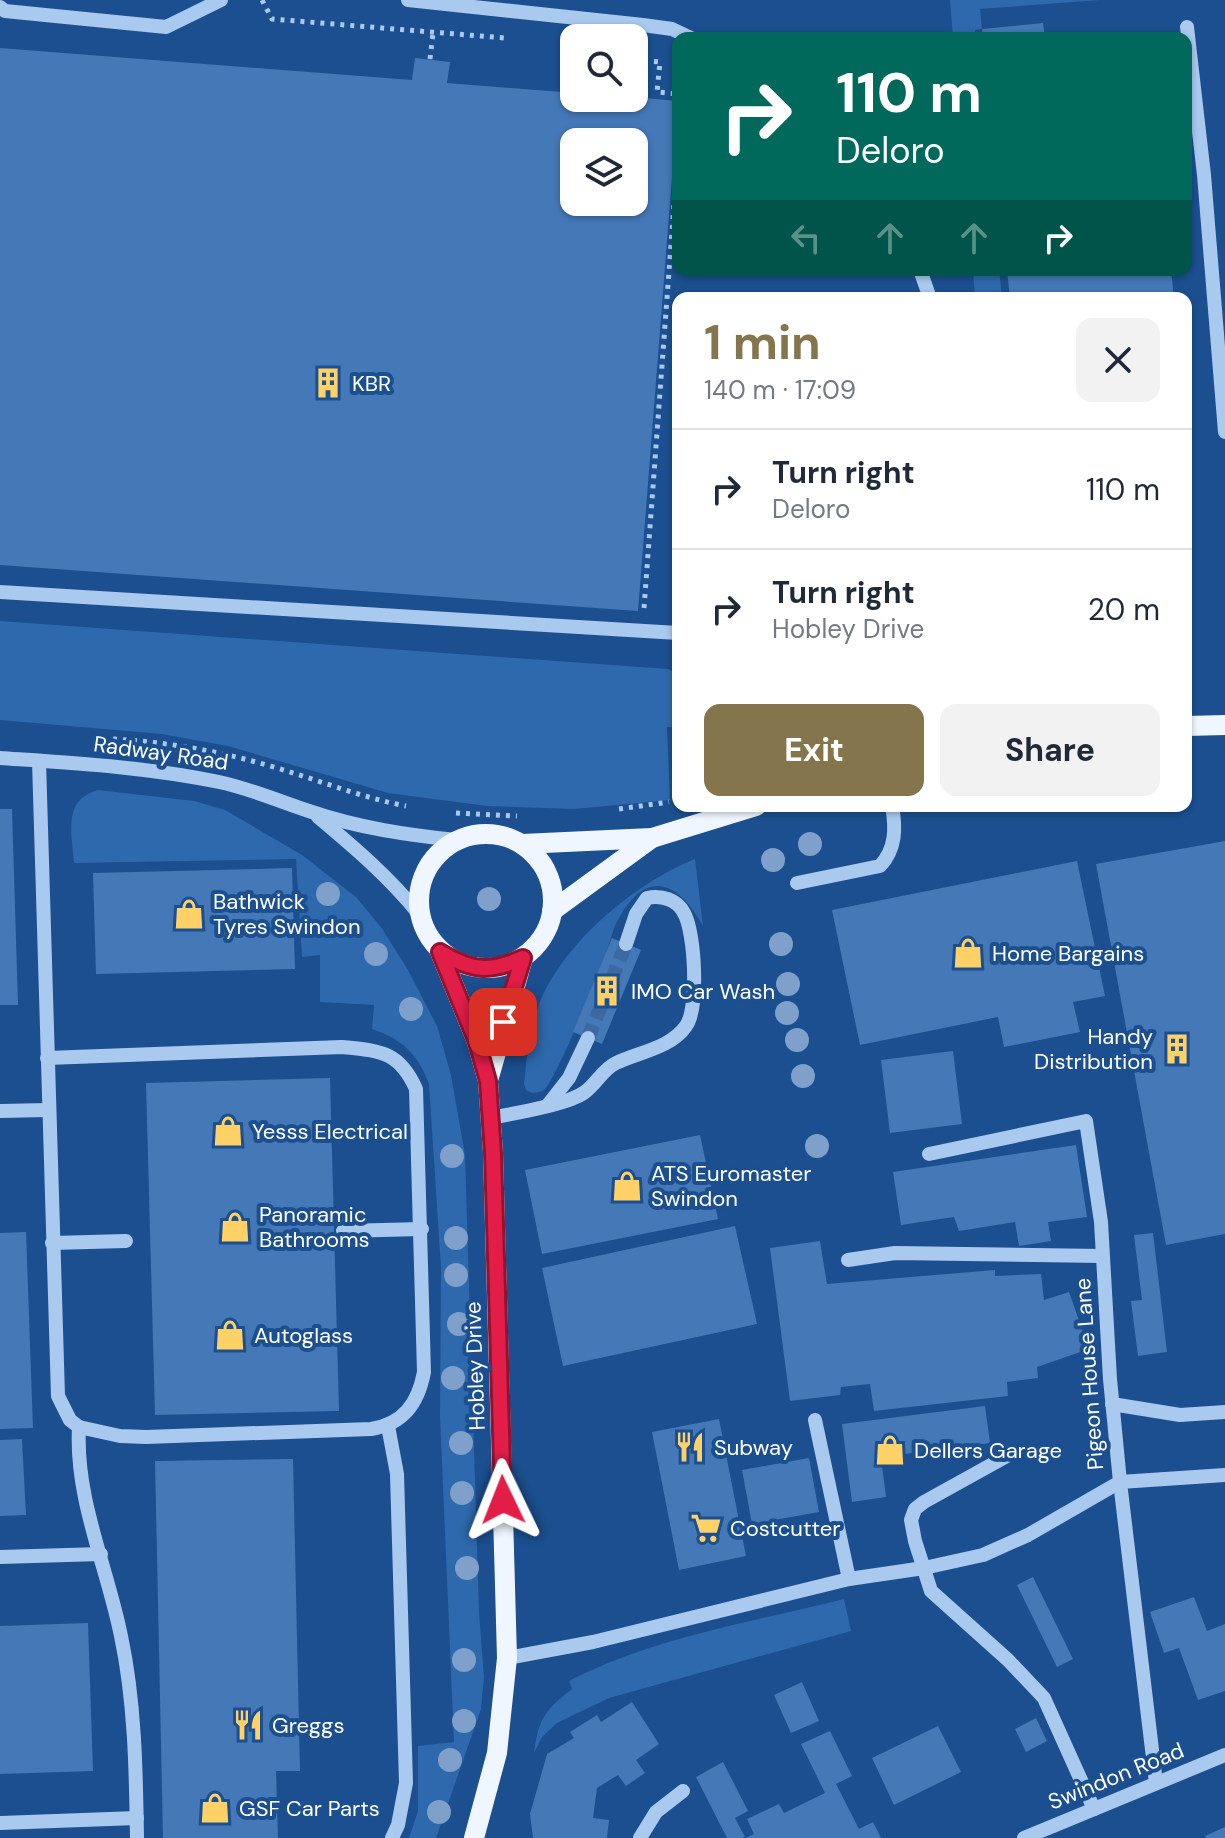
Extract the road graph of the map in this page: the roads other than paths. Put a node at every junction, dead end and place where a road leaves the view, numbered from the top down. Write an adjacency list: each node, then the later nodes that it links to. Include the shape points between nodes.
1 (221, 0): 3 (street, via 166,27)
2 (408, 0): 5 (street)
3 (0, 7)
4 (1187, 27): 6 (street)
5 (678, 32)
6 (1188, 32)
7 (1192, 72): 8 (street)
8 (1225, 432)
9 (0, 592): 10 (street)
10 (672, 633)
11 (1225, 725): 12 (main road)
12 (1192, 726)
13 (0, 758): 14 (street, Radway Road)
14 (39, 761): 15 (street, Radway Road, via 205,779); 28 (street)
15 (311, 812): 19 (street, Radway Road, via 393,832); 23 (street, Radway Road, via 368,858)
16 (736, 812): 18 (main road)
17 (893, 812): 21 (street, via 893,842 880,866)
18 (652, 838): 20 (main road); 22 (main road)
19 (456, 840): 20 (main road, via 500,835); 23 (main road, via 424,871)
20 (522, 844): 22 (main road, via 550,879)
21 (797, 883)
22 (552, 911): 26 (main road, via 539,943)
23 (419, 914): 25 (main road)
24 (626, 944): 30 (street, via 647,898 674,901 684,913 695,986 688,1024 676,1038 612,1064 584,1093)
25 (440, 952): 26 (main road, via 480,969); 29 (main road, Hobley Drive)
26 (523, 958): 29 (main road, Hobley Drive)
27 (588, 1038): 30 (street, via 569,1078)
28 (47, 1058): 31 (street); 35 (street, via 342,1047 396,1060 416,1089)
29 (488, 1081): 33 (main road, Hobley Drive)
30 (546, 1106): 33 (street)
31 (48, 1110): 32 (street); 38 (street)
32 (0, 1111)
33 (491, 1118): 53 (main road, Hobley Drive)
34 (929, 1154): 39 (street, Pigeon House Lane, via 1086,1121)
35 (422, 1229): 36 (street); 44 (street, via 424,1372 413,1405)
36 (343, 1231)
37 (126, 1241): 38 (street)
38 (52, 1243): 45 (street, via 58,1396)
39 (1102, 1256): 40 (street, via 895,1253); 41 (street, Pigeon House Lane)
40 (848, 1260)
41 (1112, 1404): 42 (street, via 1180,1415); 48 (street, Pigeon House Lane)
42 (1225, 1412)
43 (815, 1420): 52 (street)
44 (388, 1426): 45 (street, via 146,1437); 61 (street, via 397,1474 406,1783)
45 (79, 1427): 49 (street, via 80,1477)
46 (1007, 1456): 51 (street, via 915,1509 911,1520)
47 (1225, 1475): 48 (street)
48 (1120, 1482): 51 (street, via 983,1555); 55 (street, Pigeon House Lane)
49 (101, 1554): 50 (street); 58 (street, via 127,1670)
50 (0, 1557)
51 (924, 1568): 52 (street); 57 (street, via 931,1591 1044,1698)
52 (849, 1579): 53 (street)
53 (507, 1658): 62 (main road, Hobley Drive, via 497,1753)
54 (1225, 1755): 55 (street, Swindon Road)
55 (1156, 1783): 57 (street, Swindon Road)
56 (683, 1791): 63 (street, via 656,1812)
57 (1094, 1809): 64 (street, Swindon Road)
58 (137, 1818): 59 (street); 60 (street)
59 (0, 1823)
60 (137, 1838)
61 (392, 1838)
62 (474, 1838)
63 (640, 1838)
64 (1024, 1838)

